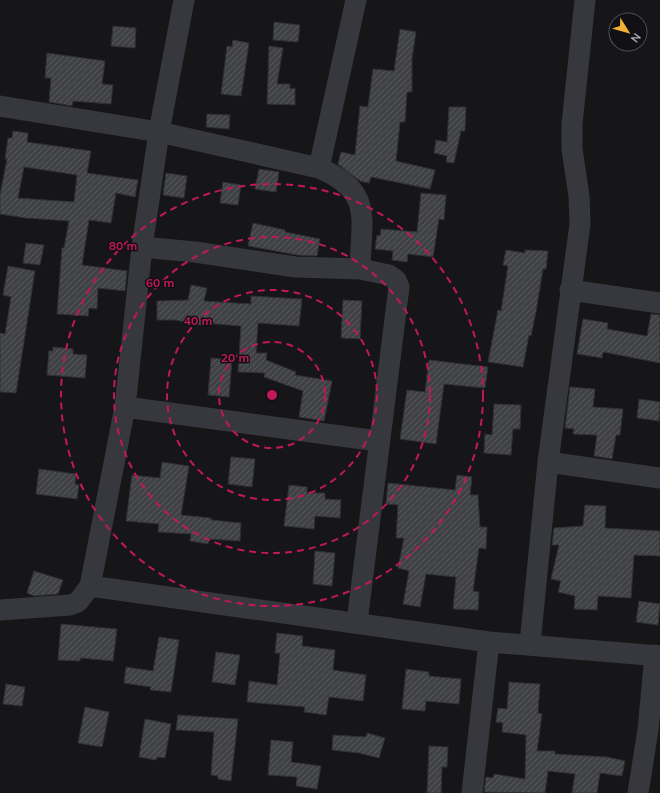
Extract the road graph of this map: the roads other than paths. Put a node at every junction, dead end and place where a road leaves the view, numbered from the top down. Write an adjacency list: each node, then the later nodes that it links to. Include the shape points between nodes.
1 (184, 0): 5 (street)
2 (356, 0): 6 (street)
3 (585, 1): 9 (street, via 572,124 580,224)
4 (0, 106): 5 (street)
5 (159, 132): 6 (street); 7 (street)
6 (319, 168): 8 (street, via 333,174 353,189 360,200)
7 (142, 247): 8 (street, via 296,267); 11 (street)
8 (360, 269): 12 (street, via 389,275 396,280 399,287)
9 (570, 290): 10 (street); 13 (street)
10 (660, 303)
11 (125, 407): 12 (street); 15 (street)
12 (378, 441): 17 (street)
13 (548, 462): 14 (street); 19 (street)
14 (660, 478)
15 (90, 586): 16 (street, via 78,602 70,605); 17 (street)
16 (0, 610)
17 (357, 622): 18 (street)
18 (489, 642): 19 (street); 21 (street)
19 (530, 644): 20 (street)
20 (658, 655): 22 (street)
21 (472, 793)
22 (638, 793)

